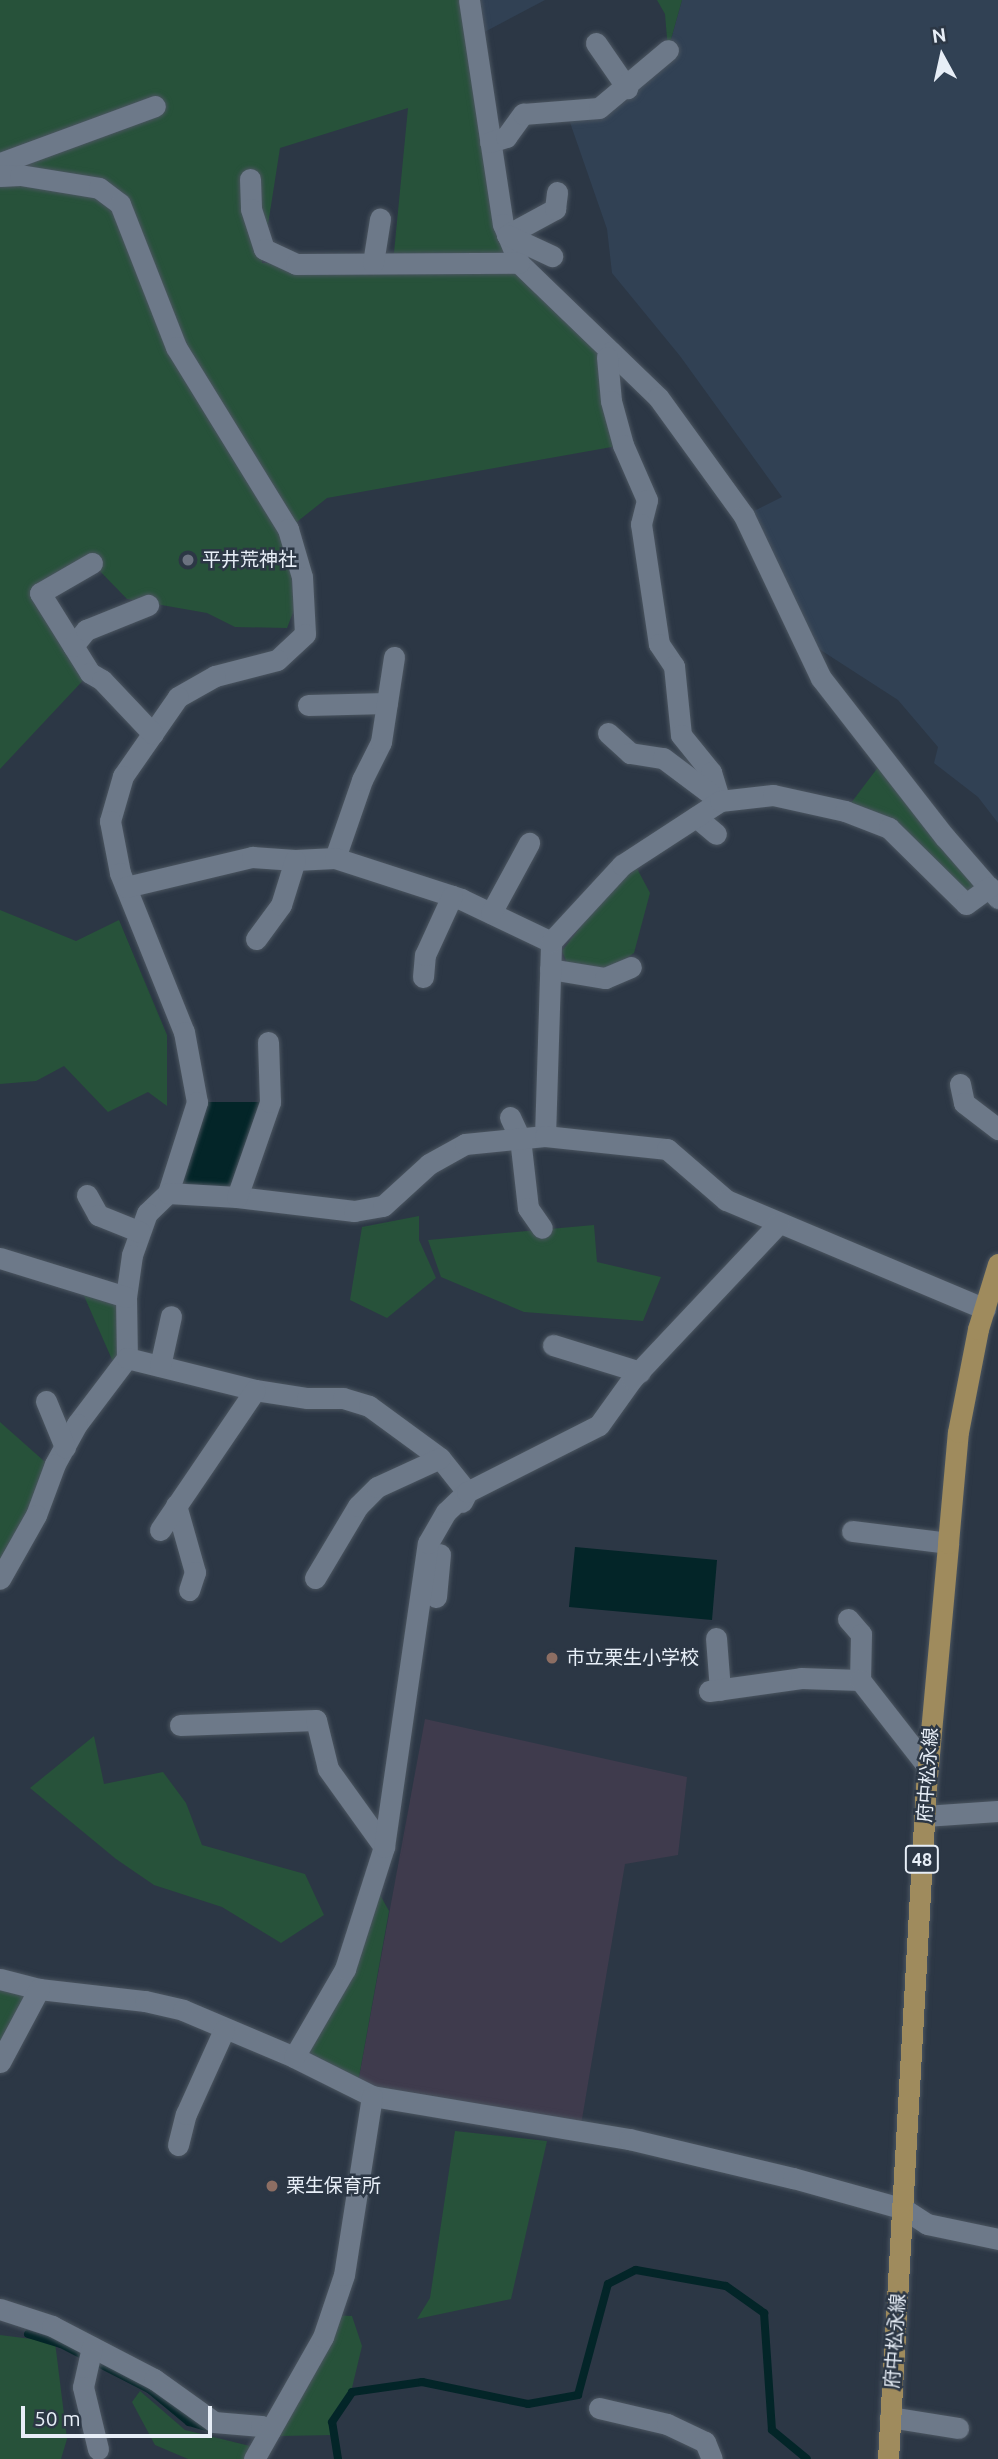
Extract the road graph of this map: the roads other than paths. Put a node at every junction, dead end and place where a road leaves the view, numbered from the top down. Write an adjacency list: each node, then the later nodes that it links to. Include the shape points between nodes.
1 (469, 0): 6 (street)
2 (596, 43): 4 (street)
3 (668, 50): 4 (street)
4 (627, 88): 6 (street, via 599,108 523,114 506,137)
5 (155, 106): 7 (street)
6 (490, 142): 12 (street)
7 (0, 163)
8 (0, 176): 24 (street, via 99,188 120,204 176,346 288,529 302,577 305,634 276,660 215,676 178,697)
9 (250, 179): 14 (street, via 251,209 264,249 296,264)
10 (556, 192): 12 (street, via 555,209)
11 (380, 219): 14 (street)
12 (507, 235): 13 (street); 15 (street)
13 (552, 256)
14 (373, 263): 15 (street)
15 (519, 263): 16 (street)
16 (611, 352): 26 (street, via 607,357 611,401 623,445 647,500 640,524 659,644 674,666 681,735 711,772); 33 (street, via 658,397 744,516 821,678)
17 (92, 564): 19 (street, via 40,593)
18 (148, 604): 19 (street, via 86,630)
19 (73, 646): 24 (street, via 90,673)
20 (394, 657): 21 (street)
21 (387, 703): 22 (street); 30 (street, via 381,742 362,780)
22 (308, 705)
23 (608, 733): 26 (street, via 630,753 663,758)
24 (153, 734): 32 (street, via 123,776 110,821)
25 (668, 743): 26 (street, via 696,766)
26 (720, 801): 27 (street); 33 (street, via 774,795 845,811 889,828 966,904)
27 (696, 817): 28 (street); 37 (street, via 622,865)
28 (716, 834)
29 (529, 843): 35 (street)
30 (335, 858): 31 (street); 34 (street)
31 (295, 860): 32 (street, via 252,857); 36 (street, via 281,905)
32 (126, 887): 47 (street, via 184,1032 197,1102)
33 (994, 893)
34 (453, 896): 35 (street); 40 (street, via 425,955)
35 (491, 913): 37 (street)
36 (256, 939)
37 (551, 942): 39 (street)
38 (631, 967): 39 (street, via 605,978)
39 (550, 969): 45 (street)
40 (423, 977)
41 (268, 1042): 49 (street, via 270,1102)
42 (960, 1084): 44 (street, via 964,1103)
43 (510, 1117): 46 (street)
44 (998, 1129)
45 (545, 1136): 46 (street); 50 (street, via 667,1149 726,1199)
46 (520, 1138): 49 (street, via 465,1143 429,1164 383,1206 354,1212); 51 (street, via 528,1208)
47 (168, 1193): 49 (street); 52 (street, via 147,1213)
48 (87, 1195): 52 (street, via 98,1215)
49 (237, 1197)
50 (779, 1223): 56 (street); 61 (street)
51 (542, 1227)
52 (141, 1232): 55 (street, via 132,1255)
53 (0, 1258): 55 (street)
54 (998, 1264): 56 (main road, 府中松永線 / 48)
55 (126, 1297): 59 (street)
56 (985, 1308): 70 (main road, 府中松永線 / 48, via 958,1432)
57 (172, 1317): 60 (street)
58 (553, 1345): 61 (street)
59 (127, 1358): 60 (street); 64 (street)
60 (160, 1366): 62 (street)
61 (640, 1372): 66 (street, via 599,1424)
62 (255, 1390): 65 (street, via 343,1398 369,1406); 67 (street)
63 (46, 1401): 64 (street)
64 (65, 1447): 72 (street, via 36,1515)
65 (440, 1458): 66 (street); 71 (street, via 377,1487 358,1506)
66 (467, 1492): 74 (street, via 441,1543); 82 (street, via 446,1512 428,1543)
67 (176, 1506): 68 (street); 73 (street, via 195,1572)
68 (160, 1530)
69 (852, 1531): 70 (street)
70 (948, 1543): 79 (main road, 府中松永線 / 48)
71 (315, 1578)
72 (0, 1579)
73 (189, 1590)
74 (436, 1597)
75 (848, 1619): 77 (street, via 861,1634)
76 (716, 1638): 77 (street, via 715,1691 801,1678)
77 (860, 1680): 79 (street)
78 (180, 1726): 82 (street, via 316,1720 328,1769)
79 (928, 1767): 81 (main road, 府中松永線 / 48)
80 (998, 1811): 81 (street)
81 (924, 1816): 90 (main road, 府中松永線 / 48)
82 (384, 1847): 86 (street, via 345,1969)
83 (0, 1979): 84 (street)
84 (39, 1989): 85 (street, via 145,2001 183,2010); 87 (street)
85 (224, 2030): 86 (street); 89 (street, via 186,2114)
86 (294, 2057): 88 (street)
87 (0, 2062)
88 (372, 2096): 90 (street, via 629,2139); 97 (street, via 344,2275 323,2337)
89 (178, 2145)
90 (904, 2209): 91 (street, via 927,2224); 95 (main road, 府中松永線 / 48)
91 (998, 2239)
92 (0, 2309): 93 (street, via 52,2326)
93 (92, 2348): 97 (street, via 164,2385 214,2422 261,2426); 98 (street, via 83,2387)
94 (599, 2408): 100 (street, via 667,2424 705,2442)
95 (890, 2417): 96 (street); 101 (main road, 府中松永線 / 48)
96 (958, 2428)
97 (270, 2431): 99 (street)
98 (98, 2449)
99 (254, 2459)
100 (712, 2459)
101 (888, 2459)

